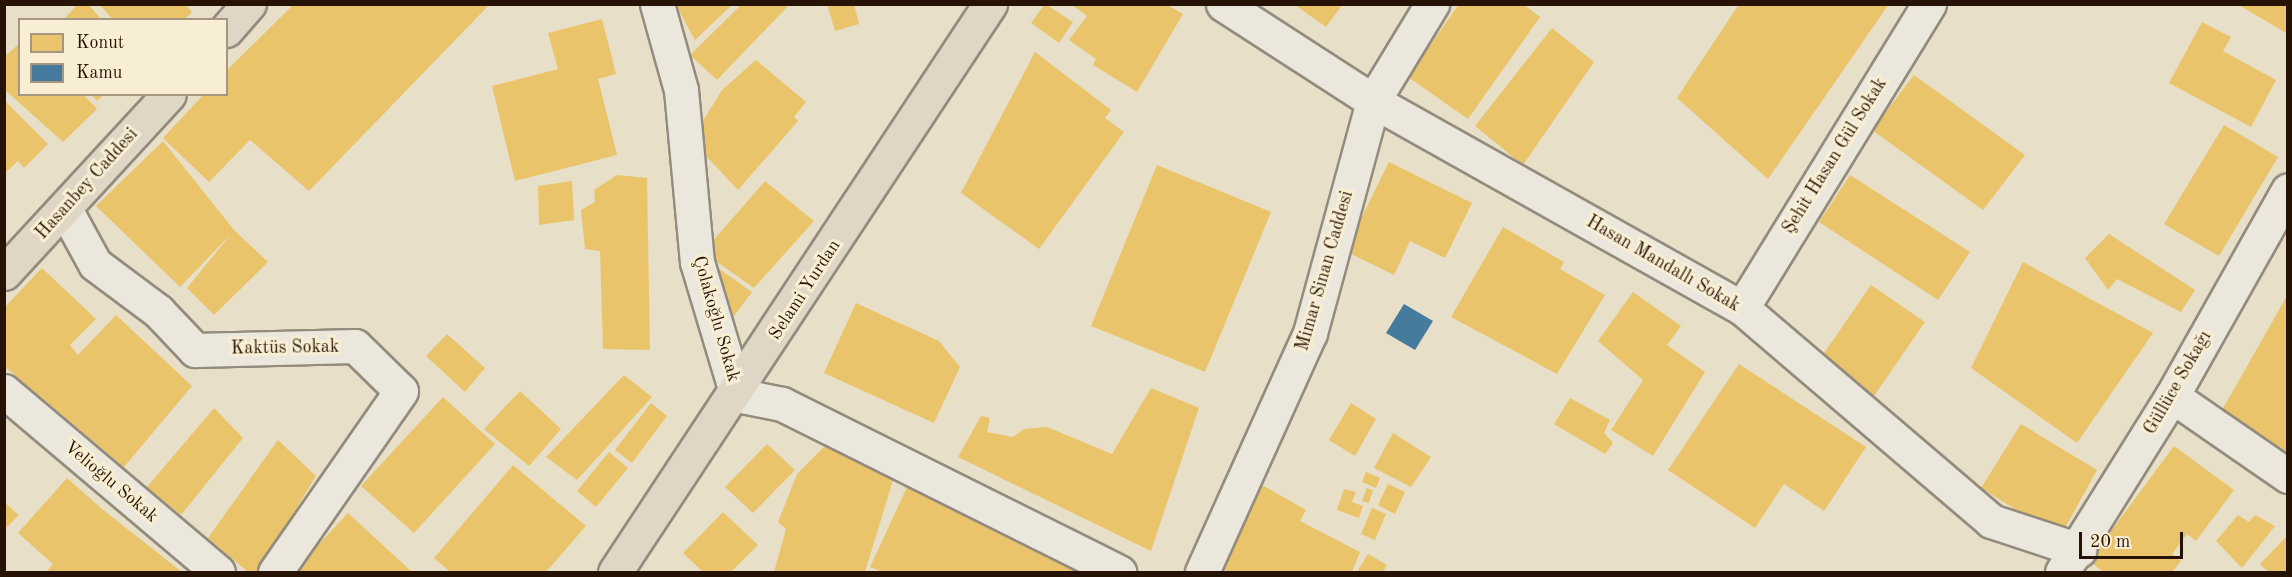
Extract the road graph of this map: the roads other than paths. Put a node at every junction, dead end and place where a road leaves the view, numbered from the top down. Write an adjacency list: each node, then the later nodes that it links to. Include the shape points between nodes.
1 (249, 4): 7 (main road)
2 (657, 4): 15 (street, Çolakoğlu Sokak, via 681,90 697,262)
3 (990, 4): 15 (main road, Selami Yurdan)
4 (1223, 4): 9 (street, Hasan Mandallı Sokak)
5 (1432, 4): 9 (street, Mimar Sinan Caddesi)
6 (1929, 4): 13 (street, Şehit Hasan Gül Sokak)
7 (228, 28)
8 (167, 96): 11 (main road, Hasanbey Caddesi)
9 (1373, 101): 13 (street, Hasan Mandallı Sokak); 23 (street, Mimar Sinan Caddesi, via 1310,333)
10 (2288, 190): 16 (street, Güllüce Sokağı)
11 (66, 211): 12 (main road, Hasanbey Caddesi); 20 (street, Kaktüs Sokak, via 95,264 158,311 195,350 355,346 401,391)
12 (4, 273)
13 (1742, 308): 18 (street, Hasan Mandallı Sokak, via 1991,521)
14 (4, 391): 19 (street, Velioğlu Sokak)
15 (737, 395): 21 (main road, Selami Yurdan); 22 (street, Çolakoğlu Sokak, via 782,404)
16 (2172, 396): 17 (street); 18 (street, Güllüce Sokağı)
17 (2288, 476)
18 (2071, 561)
19 (218, 573)
20 (274, 573)
21 (615, 573)
22 (1119, 573)
23 (1202, 573)

